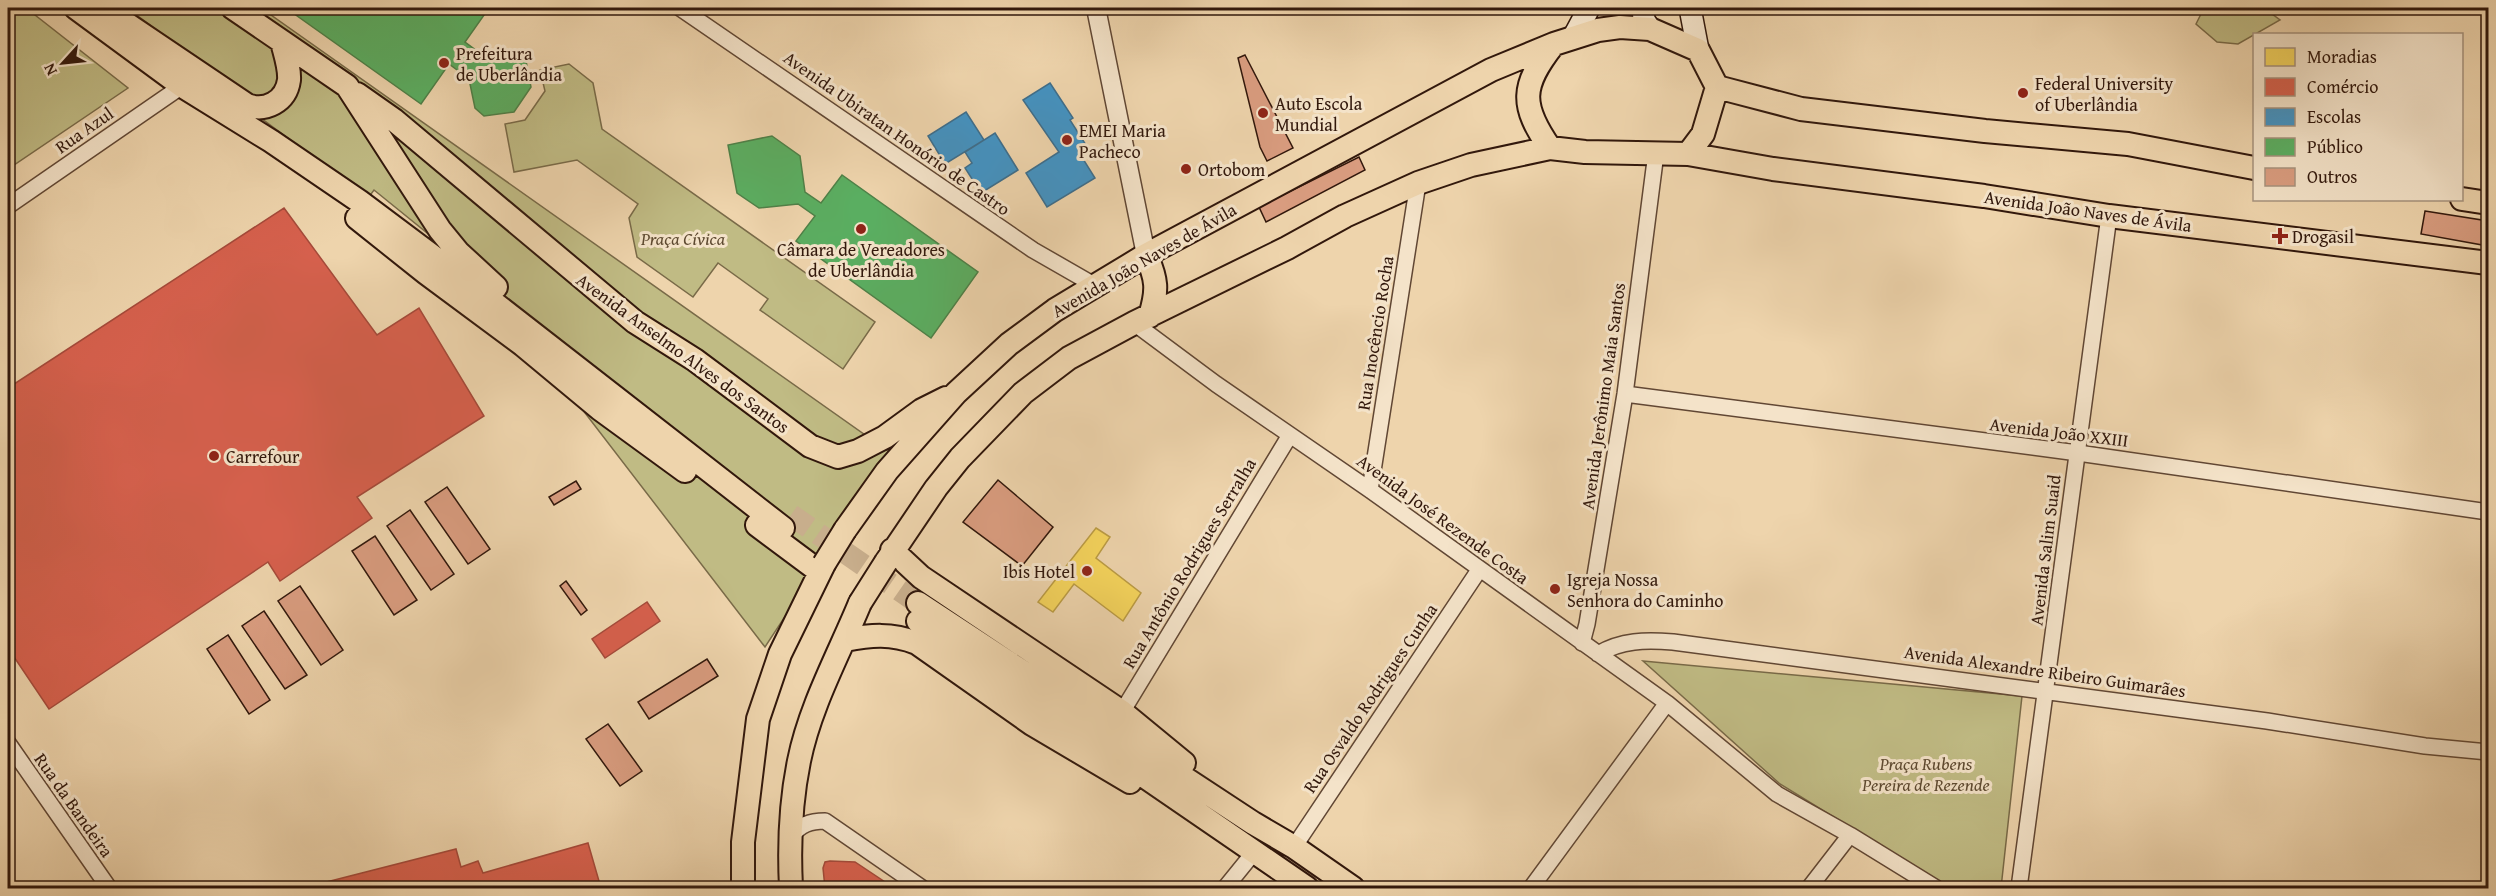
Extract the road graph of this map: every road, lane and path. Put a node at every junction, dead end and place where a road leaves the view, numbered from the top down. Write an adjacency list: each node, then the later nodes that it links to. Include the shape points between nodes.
1 (76, 8): 12 (main road)
2 (103, 8): 10 (main road, via 257,109 269,107 286,90 288,67)
3 (233, 8): 10 (main road, Avenida Anselmo Alves dos Santos)
4 (680, 8): 27 (street, Avenida Ubiratan Honório de Castro, via 1033,250)
5 (1096, 8): 25 (street)
6 (1589, 8): 9 (main road)
7 (1690, 8): 11 (main road)
8 (1647, 18): 9 (main road); 11 (main road)
9 (1564, 41): 16 (main road, via 1536,68 1527,97 1538,132); 25 (main road, Avenida João Naves de Ávila, via 1491,70)
10 (282, 42): 13 (main road, Avenida Anselmo Alves dos Santos)
11 (1698, 50): 14 (main road)
12 (182, 86): 15 (main road); 23 (street, Rua Azul)
13 (347, 86): 15 (main road, via 440,230 481,274 787,521 359,201); 29 (main road, Avenida Anselmo Alves dos Santos, via 394,120 635,322 694,360 810,446 838,457 858,451)
14 (1717, 87): 18 (main road, via 1703,134); 19 (main road, via 1813,110 2128,144)
15 (271, 141): 36 (main road, via 339,203 524,345 600,409)
16 (1550, 148): 17 (main road); 20 (main road, via 1471,165)
17 (1656, 153): 18 (main road); 30 (street, Avenida Jerônimo Maia Santos)
18 (1688, 154): 24 (main road, Avenida João Naves de Ávila)
19 (2253, 168)
20 (1418, 183): 28 (main road); 33 (street, Rua Inocêncio Rocha)
21 (2463, 199): 22 (main road)
22 (2488, 202)
23 (8, 206)
24 (2109, 216): 26 (main road, Avenida João Naves de Ávila); 32 (street, Avenida Salim Suaid)
25 (1146, 255): 27 (main road, Avenida João Naves de Ávila); 28 (main road, via 1156,298)
26 (2488, 263)
27 (1094, 285): 29 (main road, Avenida João Naves de Ávila, via 1009,344)
28 (1142, 319): 31 (street, Avenida José Rezende Costa, via 1216,384); 35 (main road, via 1069,358 1023,393 960,458)
29 (956, 393): 36 (main road, Avenida João Naves de Ávila, bridge, via 887,471)
30 (1625, 394): 32 (street, Avenida João XXIII); 39 (street, Avenida Jerônimo Maia Santos)
31 (1290, 435): 33 (street, Avenida José Rezende Costa); 43 (street, Rua Antônio Rodrigues Serralha)
32 (2078, 453): 34 (street, Avenida João XXIII); 41 (street, Avenida Salim Suaid)
33 (1370, 490): 37 (street, Avenida José Rezende Costa)
34 (2488, 512)
35 (889, 556): 38 (main road, bridge, via 860,603); 43 (main road)
36 (822, 568): 53 (main road, Avenida João Naves de Ávila, via 780,654 758,719 742,842)
37 (1479, 570): 39 (street, Avenida José Rezende Costa); 50 (street, Rua Osvaldo Rodrigues Cunha)
38 (844, 640): 48 (main road, via 814,711 799,761); 49 (main road, via 883,634 917,643 1032,724)
39 (1582, 643): 40 (street, Avenida José Rezende Costa)
40 (1598, 654): 41 (street, Avenida Alexandre Ribeiro Guimarães, via 1623,642 1661,641); 42 (street, Avenida José Rezende Costa)
41 (2048, 691): 45 (street, Avenida Alexandre Ribeiro Guimarães); 62 (street, Avenida Salim Suaid)
42 (1667, 703): 47 (street, Avenida José Rezende Costa, via 1777,794); 59 (street)
43 (1122, 712): 46 (main road, via 1219,790)
44 (8, 743): 52 (street, Rua da Bandeira)
45 (2488, 752)
46 (1253, 823): 49 (main road, via 913,609); 50 (main road)
47 (1850, 835): 60 (street); 61 (street, Avenida José Rezende Costa)
48 (791, 836): 54 (main road); 55 (street, via 811,821 825,821)
49 (1233, 837): 51 (main road)
50 (1294, 847): 58 (main road)
51 (1255, 851): 56 (street); 57 (main road)
52 (109, 888)
53 (743, 888)
54 (791, 888)
55 (922, 888)
56 (1225, 888)
57 (1307, 888)
58 (1353, 888)
59 (1532, 888)
60 (1809, 888)
61 (1936, 888)
62 (2019, 888)

